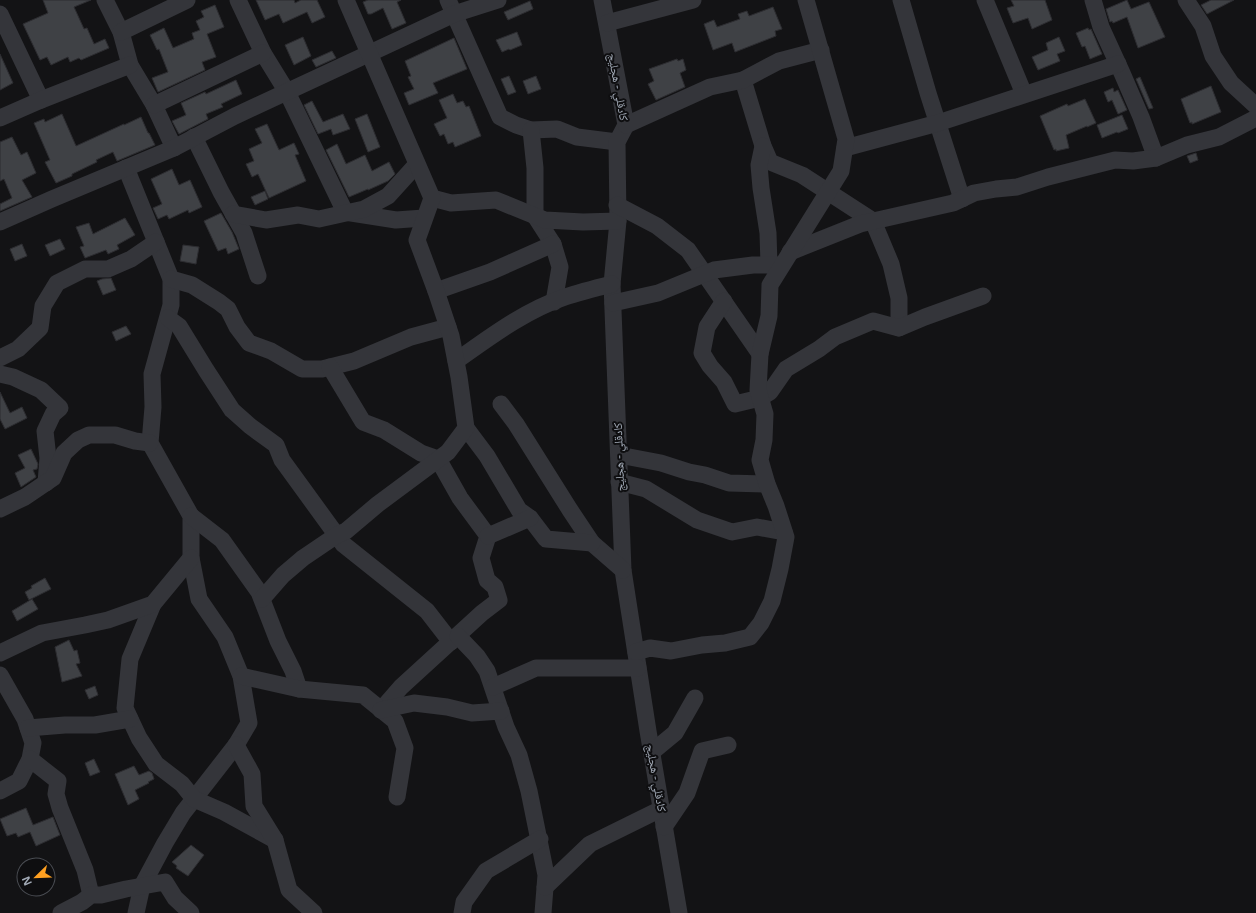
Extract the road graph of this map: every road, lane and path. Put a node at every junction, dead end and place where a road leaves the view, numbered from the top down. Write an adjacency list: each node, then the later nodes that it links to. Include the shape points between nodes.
1 (105, 0): 16 (street)
2 (187, 0): 16 (street)
3 (238, 0): 18 (street)
4 (346, 0): 19 (street)
5 (498, 0): 13 (street)
6 (602, 0): 15 (street, كادقلي - هجليج)
7 (693, 0): 15 (street)
8 (806, 0): 17 (street)
9 (901, 0): 30 (street)
10 (985, 0): 24 (street)
11 (1093, 0): 20 (street, via 1101,28)
12 (1186, 0): 27 (street, via 1203,26 1213,56 1231,84)
13 (451, 7): 19 (street); 32 (street, via 500,117)
14 (0, 14): 25 (street)
15 (607, 23): 31 (street, كادقلي - هجليج)
16 (121, 32): 21 (street)
17 (821, 50): 22 (street, via 779,61); 37 (street, via 846,139)
18 (262, 53): 23 (street); 26 (street)
19 (370, 53): 23 (street); 39 (street)
20 (1118, 64): 24 (street); 38 (street)
21 (130, 65): 25 (street); 26 (street)
22 (743, 80): 31 (street, via 710,87); 35 (street)
23 (287, 92): 33 (street); 44 (street)
24 (1024, 94): 30 (street)
25 (41, 100): 28 (street)
26 (154, 105): 36 (street)
27 (1256, 106)
28 (0, 118)
29 (1256, 118): 38 (street, via 1218,137 1187,145)
30 (938, 123): 37 (street); 43 (street)
31 (626, 124): 34 (street, كادقلي - هجليج)
32 (531, 130): 34 (street, via 556,129 577,137); 47 (street, via 535,168)
33 (194, 137): 36 (street); 46 (street)
34 (617, 142): 45 (street, كادقلي - هجليج)
35 (763, 146): 41 (street, via 770,162 802,175); 53 (street, via 759,165 760,188 768,233)
36 (174, 148): 40 (street)
37 (845, 148): 41 (street, via 841,171)
38 (1156, 158): 43 (street, via 1133,162 1115,160 1017,187 974,193)
39 (417, 164): 42 (street); 44 (street, via 388,196 364,209)
40 (126, 168): 50 (street); 51 (street)
41 (828, 192): 49 (street); 53 (street)
42 (432, 198): 47 (street, via 451,203 496,200); 48 (street)
43 (962, 199): 49 (street)
44 (345, 212): 46 (street, via 319,219 298,215 266,220); 48 (street, via 396,220)
45 (618, 213): 47 (street, via 583,222 545,220); 54 (street, via 657,226 688,250); 57 (street, كادقلي - هجليج)
46 (233, 214): 55 (street, via 244,233)
47 (535, 216): 52 (street)
48 (424, 218): 58 (street, via 417,240)
49 (873, 221): 53 (street, via 860,224); 65 (street, via 891,264 899,298)
50 (0, 222)
51 (156, 242): 56 (street); 67 (street, via 130,259 108,269 85,269 57,283 44,306 40,328 18,349)
52 (552, 244): 58 (street, via 490,272); 61 (street, via 560,267)
53 (781, 261): 54 (street, via 714,270); 66 (street, via 770,285 769,316)
54 (704, 274): 60 (street); 62 (street, via 658,293)
55 (258, 276)
56 (171, 279): 63 (street); 69 (street, via 192,285 220,302 228,309 248,343 271,351 302,369)
57 (612, 284): 61 (street); 62 (street, كادقلي - هجليج)
58 (436, 291): 64 (street)
59 (983, 296): 65 (street)
60 (724, 301): 66 (street); 71 (street, via 706,327 702,353 724,382 735,404)
61 (554, 302): 68 (street, via 524,316)
62 (613, 303): 75 (street, كادقلي - هجليج)
63 (168, 318): 74 (street, via 152,374); 84 (street, via 179,326 232,410 276,445 282,460)
64 (448, 327): 68 (street); 69 (street, via 411,337 354,361)
65 (899, 328): 71 (street, via 873,321 835,337 786,369 770,392)
66 (760, 354): 71 (street)
67 (0, 358)
68 (456, 361): 73 (street)
69 (330, 367): 76 (street, via 363,422 384,430 421,453)
70 (0, 374): 78 (street, via 42,390 60,408 53,414 45,430 48,458)
71 (760, 398): 79 (street, via 765,414 760,460)
72 (501, 404): 86 (street)
73 (466, 428): 76 (street, via 448,452); 82 (street, via 487,456 519,510)
74 (150, 443): 78 (street, via 114,435 88,435 64,453 53,478); 81 (street)
75 (618, 455): 77 (street, كادقلي - هجليج); 79 (street, via 661,463 729,483)
76 (438, 459): 84 (street, via 346,531); 85 (street, via 460,498)
77 (619, 482): 83 (street, via 646,489 697,520 732,532 757,527); 88 (street, كادقلي - هجليج)
78 (46, 483): 80 (street)
79 (767, 484): 83 (street)
80 (0, 509)
81 (192, 516): 87 (street); 89 (street, via 222,540)
82 (530, 518): 85 (street); 86 (street, via 546,539)
83 (784, 532): 93 (street, via 786,537 772,601 761,623 750,637 725,644 702,645 671,652 650,648)
84 (337, 535): 89 (street, via 283,575); 91 (street, via 343,544 427,611)
85 (488, 536): 91 (street, via 482,558 487,580 495,587 499,600)
86 (592, 543): 88 (street)
87 (190, 558): 90 (street); 95 (street, via 199,599 225,637)
88 (623, 570): 93 (street, كادقلي - هجليج)
89 (262, 599): 97 (street, via 293,671)
90 (153, 604): 92 (street, via 108,620 42,633); 101 (street, via 130,659 125,708)
91 (454, 639): 96 (street, via 480,661); 99 (street, via 401,687)
92 (0, 652)
93 (637, 660): 96 (street, via 536,668); 105 (street, كادقلي - هجليج)
94 (0, 675): 102 (street)
95 (241, 676): 97 (street); 103 (street, via 248,723)
96 (493, 687): 100 (street)
97 (298, 689): 99 (street, via 363,695)
98 (695, 698): 105 (street, via 675,733)
99 (381, 710): 100 (street, via 414,703 472,713); 108 (street, via 395,721 405,748)
100 (501, 711): 113 (street, via 519,755)
101 (130, 719): 102 (street, via 95,725); 109 (street, via 156,764 182,784)
102 (28, 728): 106 (street, via 33,743)
103 (236, 745): 109 (street); 112 (street, via 252,774 254,806)
104 (728, 745): 111 (street, via 702,751 687,794)
105 (652, 752): 110 (street, كادقلي - هجليج)
106 (30, 759): 107 (street, via 19,781); 116 (street, via 58,781 56,794 60,808 85,870)
107 (0, 791)
108 (397, 797)
109 (194, 799): 112 (street); 114 (street)
110 (661, 810): 111 (street, كادقلي - هجليج); 115 (street, via 590,844)
111 (664, 827): 123 (street, كادقلي - هجليج)
112 (275, 840): 120 (street, via 289,890)
113 (540, 840): 115 (street, via 546,875); 121 (street, via 486,871 464,902)
114 (142, 886): 116 (street); 118 (street); 119 (street, via 164,882 175,898)
115 (545, 887): 122 (street)
116 (91, 895): 117 (street)
117 (61, 913)
118 (136, 913)
119 (191, 913)
120 (314, 913)
121 (462, 913)
122 (543, 913)
123 (679, 913)

